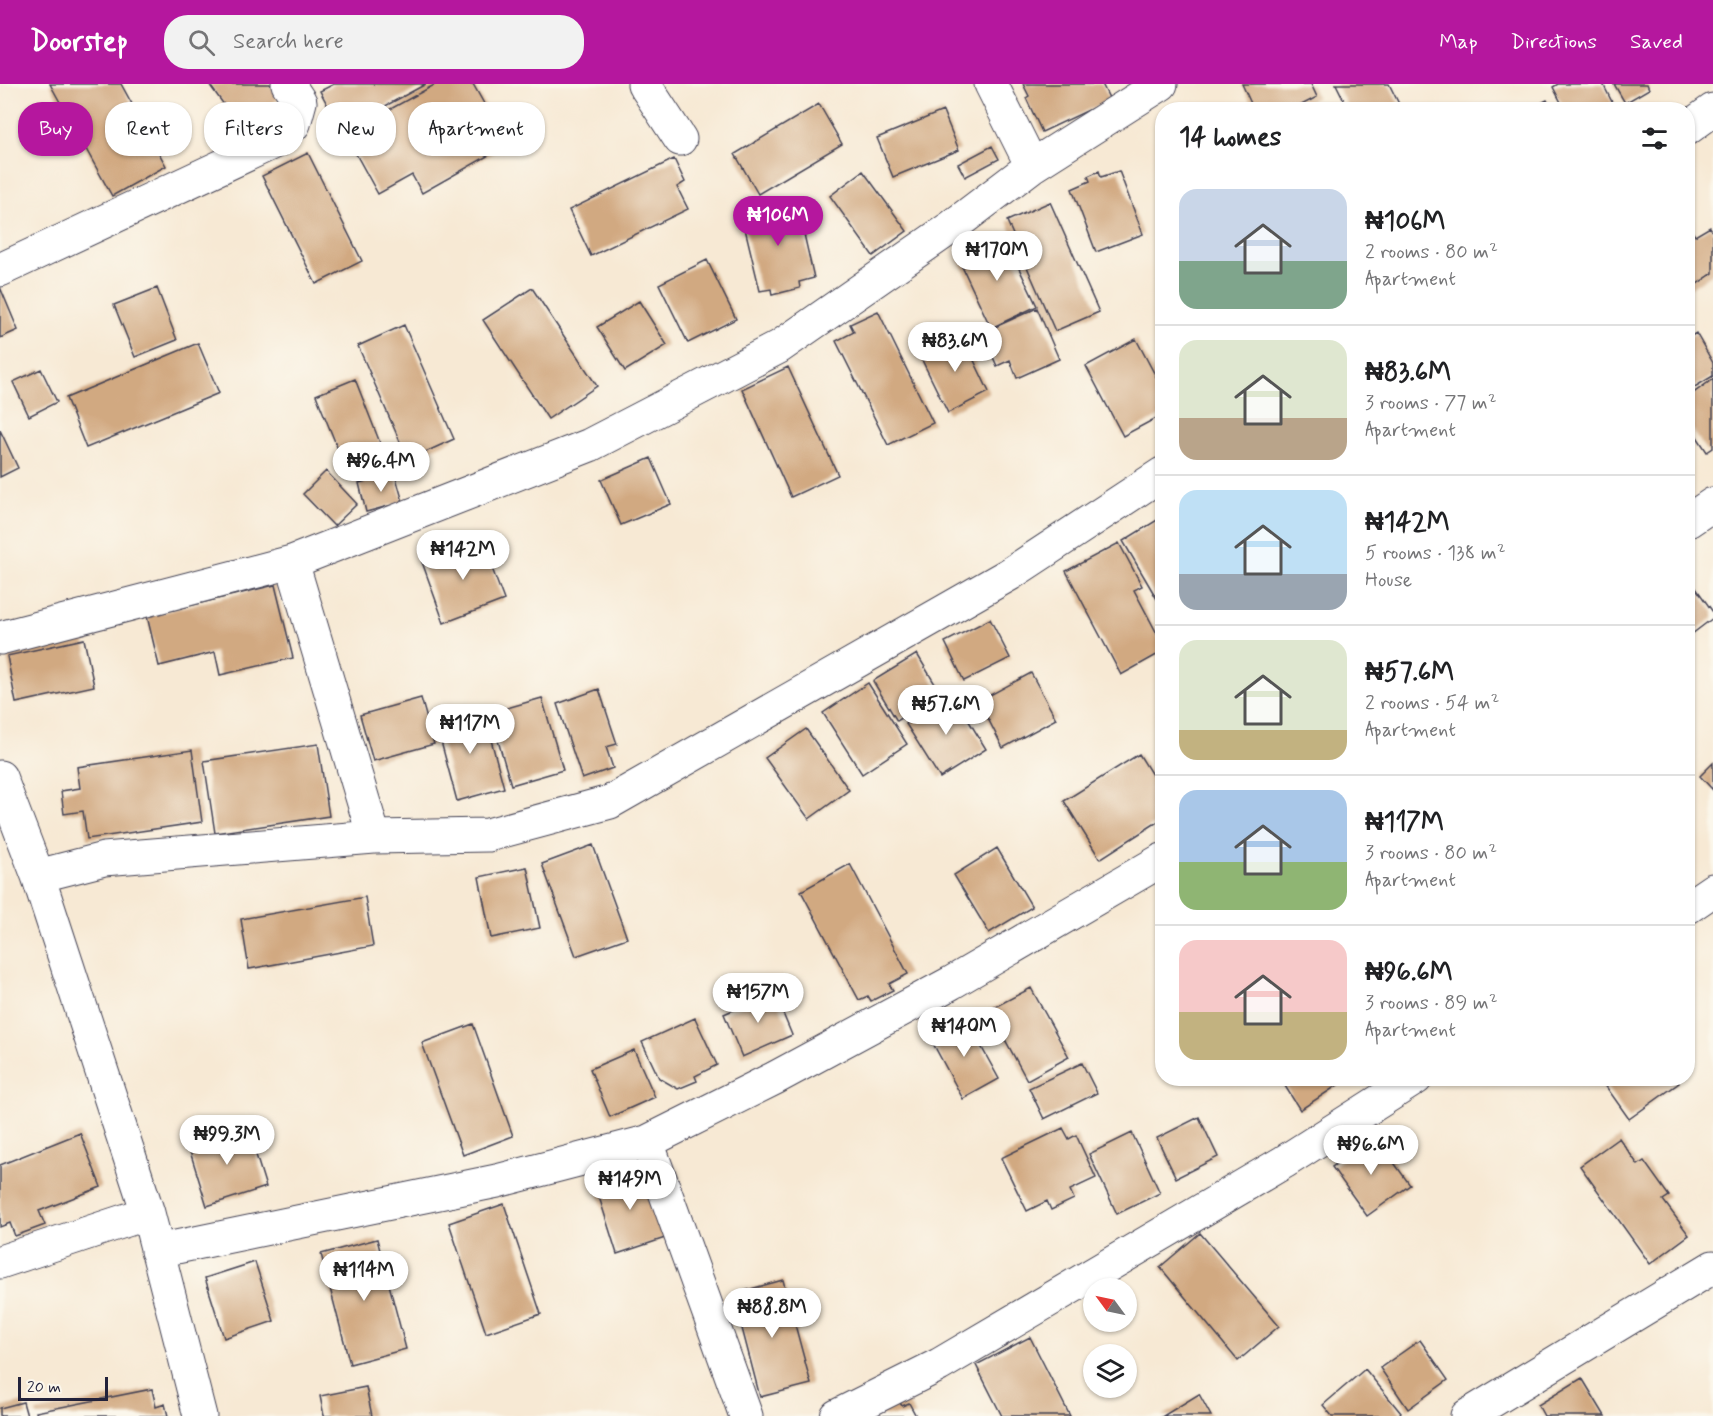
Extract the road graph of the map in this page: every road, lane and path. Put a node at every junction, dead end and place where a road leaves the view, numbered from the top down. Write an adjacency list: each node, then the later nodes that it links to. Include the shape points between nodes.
1 (288, 84): 9 (street, via 300,102 294,124 276,141)
2 (644, 84): 7 (street)
3 (991, 84): 8 (street)
4 (1161, 84): 8 (street)
5 (1713, 111): 6 (street)
6 (1695, 123)
7 (680, 139)
8 (1032, 166): 13 (street, via 779,347 590,445)
9 (0, 270)
10 (1155, 479): 16 (street, via 1010,574 609,802 488,835)
11 (1713, 504): 12 (street)
12 (1695, 516)
13 (292, 562): 14 (street); 16 (street)
14 (0, 638)
15 (0, 777): 18 (street)
16 (374, 837): 18 (street, via 104,860)
17 (1155, 864): 22 (street, via 941,989)
18 (38, 876): 23 (street)
19 (1713, 890): 20 (street)
20 (1695, 902)
21 (1403, 1086): 29 (street, via 1284,1162 939,1365)
22 (646, 1142): 24 (street, via 497,1180); 28 (street)
23 (148, 1213): 24 (street); 25 (street)
24 (158, 1251): 27 (street)
25 (0, 1262)
26 (1713, 1267): 30 (street)
27 (200, 1416)
28 (746, 1416)
29 (837, 1416)
30 (1467, 1416)

